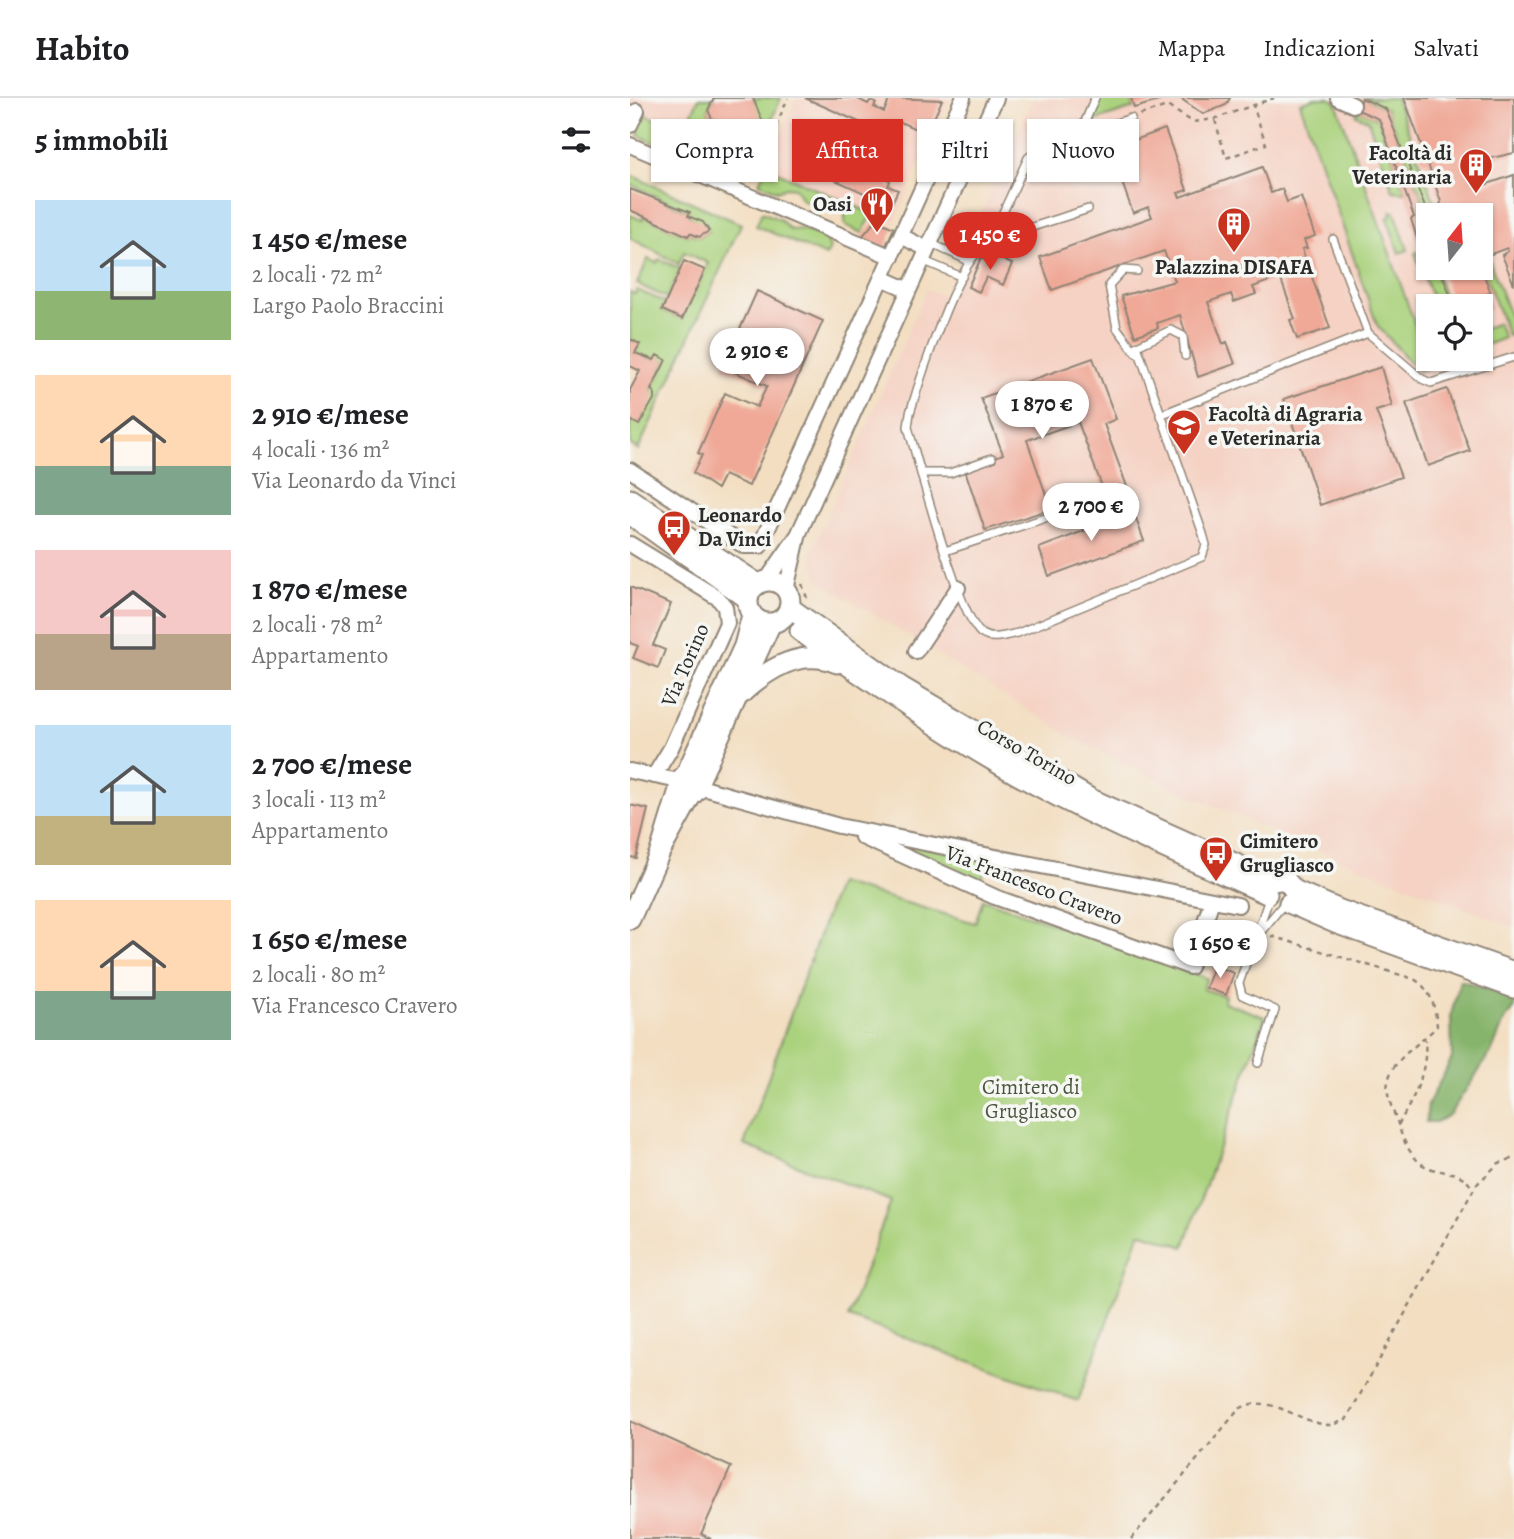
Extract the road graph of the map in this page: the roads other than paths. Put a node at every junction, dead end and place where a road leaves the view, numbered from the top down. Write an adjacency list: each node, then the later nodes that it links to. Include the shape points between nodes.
1 (963, 98): 14 (street)
2 (996, 98): 17 (street)
3 (1095, 98): 8 (lane)
4 (1339, 98): 5 (street)
5 (1353, 104)
6 (637, 111): 10 (street)
7 (1130, 118): 9 (lane)
8 (1086, 119)
9 (1127, 119)
10 (630, 125)
11 (630, 145): 18 (street)
12 (1027, 160): 16 (lane)
13 (1088, 209): 16 (lane)
14 (901, 236): 17 (street); 18 (street)
15 (1333, 239): 24 (lane)
16 (988, 245): 19 (lane)
17 (926, 250): 19 (lane); 21 (lane); 23 (street)
18 (892, 257): 22 (street)
19 (969, 261): 21 (lane)
20 (1137, 271): 27 (lane, via 1123,270 1109,285 1117,328)
21 (962, 277): 31 (lane, via 910,413 908,427)
22 (882, 278): 23 (street); 30 (street, via 765,538 755,548 744,546)
23 (909, 290): 34 (street)
24 (1368, 332): 26 (lane, via 1431,383); 28 (lane)
25 (1185, 356): 27 (lane, via 1183,336 1171,330 1137,346)
26 (1514, 357)
27 (1140, 360): 28 (lane)
28 (1160, 415): 37 (lane, via 1203,534 1202,557 997,638 983,636 969,621)
29 (992, 458): 31 (lane, via 950,473)
30 (630, 470)
31 (922, 473): 36 (lane)
32 (631, 502): 38 (street, Corso Torino)
33 (1082, 506): 36 (lane)
34 (799, 533): 38 (street); 39 (street)
35 (630, 544): 43 (street, Via Torino, via 718,598 725,607 727,623)
36 (945, 551): 37 (lane)
37 (958, 588): 40 (street)
38 (756, 595): 39 (street, Corso Torino, via 777,583); 39 (street, Corso Torino, via 757,620); 44 (street, via 744,646)
39 (782, 610): 41 (street, Corso Torino); 42 (street); 49 (street, Corso Torino, via 1069,786)
40 (916, 651)
41 (857, 672): 42 (street, via 824,658 806,657 784,663 754,681); 49 (street, Corso Torino, via 1049,792 1169,851)
42 (734, 701): 47 (street)
43 (691, 705): 44 (street); 46 (street, Via Torino)
44 (707, 727): 47 (street)
45 (630, 771): 46 (street, Via Francesco Cravero)
46 (654, 776): 47 (street, Via Francesco Cravero)
47 (689, 785): 48 (street, Via Francesco Cravero); 52 (street)
48 (839, 826): 50 (street, Via Francesco Cravero); 50 (street, Via Francesco Cravero, via 995,897 1190,967)
49 (1279, 895): 53 (lane); 53 (lane); 54 (street, Corso Torino, via 1340,910); 55 (street, Corso Torino, via 1396,946)
50 (1212, 900): 51 (street, Via Francesco Cravero)
51 (1237, 905)
52 (630, 919)
53 (1254, 940): 56 (lane, via 1239,989 1249,1000 1275,1010)
54 (1514, 972)
55 (1514, 988)
56 (1258, 1063)

